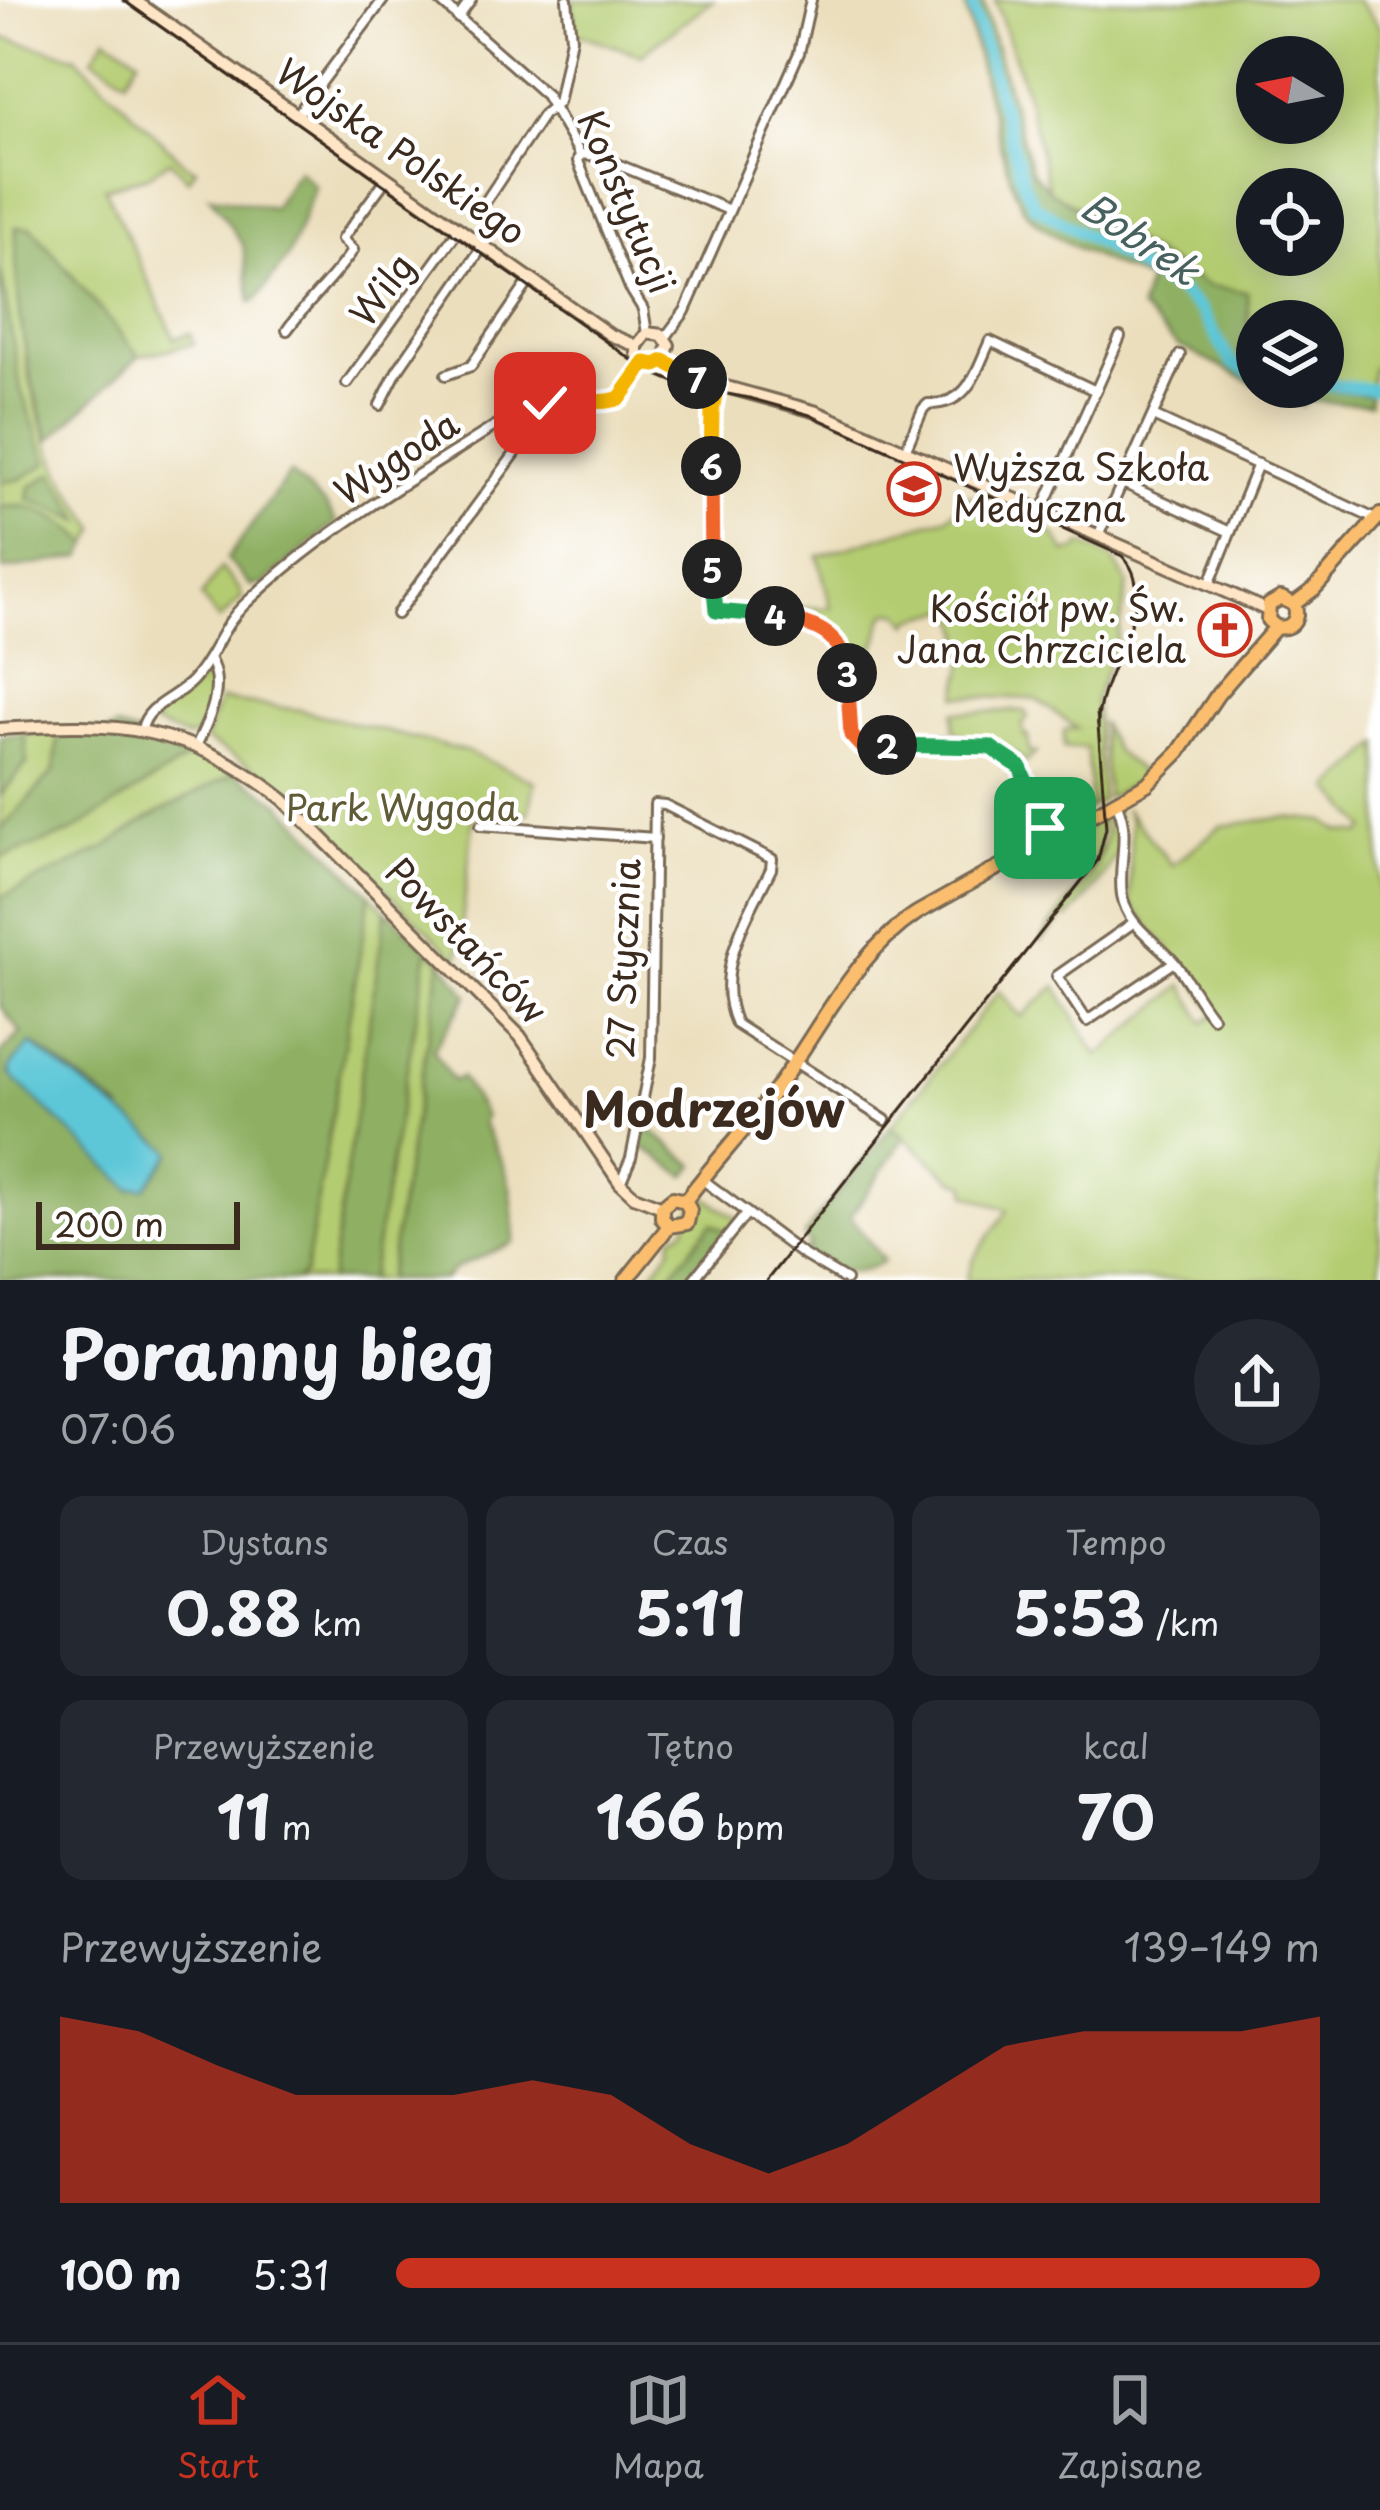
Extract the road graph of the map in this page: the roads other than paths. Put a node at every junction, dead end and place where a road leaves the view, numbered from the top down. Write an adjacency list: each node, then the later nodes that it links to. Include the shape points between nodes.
1 (134, 0): 9 (main road, Wojska Polskiego)
2 (383, 0): 9 (street)
3 (439, 0): 7 (street, Konstytucji)
4 (472, 0): 7 (street)
5 (567, 0): 8 (street, via 571,38)
6 (811, 0): 13 (street, via 799,53)
7 (458, 18): 8 (street, Konstytucji)
8 (555, 106): 10 (street, Konstytucji); 12 (street)
9 (297, 116): 11 (main road, Wojska Polskiego)
10 (580, 154): 13 (street); 17 (street, Konstytucji)
11 (387, 178): 14 (main road, Wojska Polskiego); 18 (street, via 342,239 352,250 336,275)
12 (482, 207)
13 (729, 210): 20 (street)
14 (459, 230): 15 (main road, Wojska Polskiego); 26 (street, Wilg)
15 (484, 246): 16 (main road, Wojska Polskiego); 30 (street)
16 (530, 280): 21 (main road, Wojska Polskiego); 25 (street, via 471,366)
17 (648, 328): 20 (main road); 21 (main road)
18 (287, 330)
19 (1120, 337): 28 (street)
20 (665, 338): 23 (main road)
21 (637, 346): 24 (main road)
22 (1180, 355): 31 (street)
23 (664, 361): 24 (main road); 27 (main road)
24 (645, 363): 29 (street, Wygoda, via 617,399)
25 (446, 375)
26 (347, 383)
27 (717, 384): 32 (main road, via 808,408); 51 (street, via 716,611 776,616 829,633 845,656 851,735 860,745 981,744 1006,755 1027,779)
28 (1096, 391): 32 (street, via 990,341 963,394 928,404); 35 (street)
29 (545, 400): 42 (street, via 545,413); 44 (street, Wygoda, via 310,548 230,620)
30 (380, 405)
31 (1153, 416): 33 (street); 34 (street)
32 (904, 451): 35 (main road)
33 (1258, 464): 36 (street); 37 (street)
34 (1123, 483): 37 (street); 38 (street)
35 (1041, 513): 38 (main road)
36 (1378, 521): 40 (main road)
37 (1228, 531): 39 (street)
38 (1097, 538): 39 (main road)
39 (1208, 587): 41 (main road)
40 (1294, 604): 41 (main road, via 1281,598); 43 (main road, via 1294,622)
41 (1268, 610): 43 (main road)
42 (397, 614)
43 (1276, 627): 48 (main road, via 1168,765)
44 (210, 660): 46 (street, Wygoda, via 150,711); 47 (street, via 215,697)
45 (0, 729): 46 (main road, Powstańców)
46 (142, 729): 47 (main road, Powstańców)
47 (196, 746): 58 (main road, Powstańców, via 284,800 490,1003 535,1055)
48 (1116, 802): 51 (main road); 52 (street, via 1124,818 1121,891)
49 (481, 826): 50 (street)
50 (655, 838): 55 (street, 27 Stycznia, via 656,804 665,805 772,859 730,954 731,1013); 58 (street, 27 Stycznia, via 651,1058)
51 (1050, 838): 55 (main road, via 893,931)
52 (1133, 922): 53 (street); 53 (street, via 1057,976 1087,1021)
53 (1174, 962): 54 (street)
54 (1212, 1017)
55 (794, 1062): 56 (street); 57 (main road)
56 (885, 1120)
57 (703, 1180): 59 (main road); 61 (street)
58 (620, 1184): 60 (main road, Powstańców)
59 (686, 1202): 60 (main road, via 673,1198); 62 (main road, via 687,1223)
60 (662, 1207): 62 (main road)
61 (747, 1213): 64 (street); 65 (street)
62 (669, 1226): 63 (main road)
63 (630, 1279)
64 (693, 1280)
65 (846, 1280)

